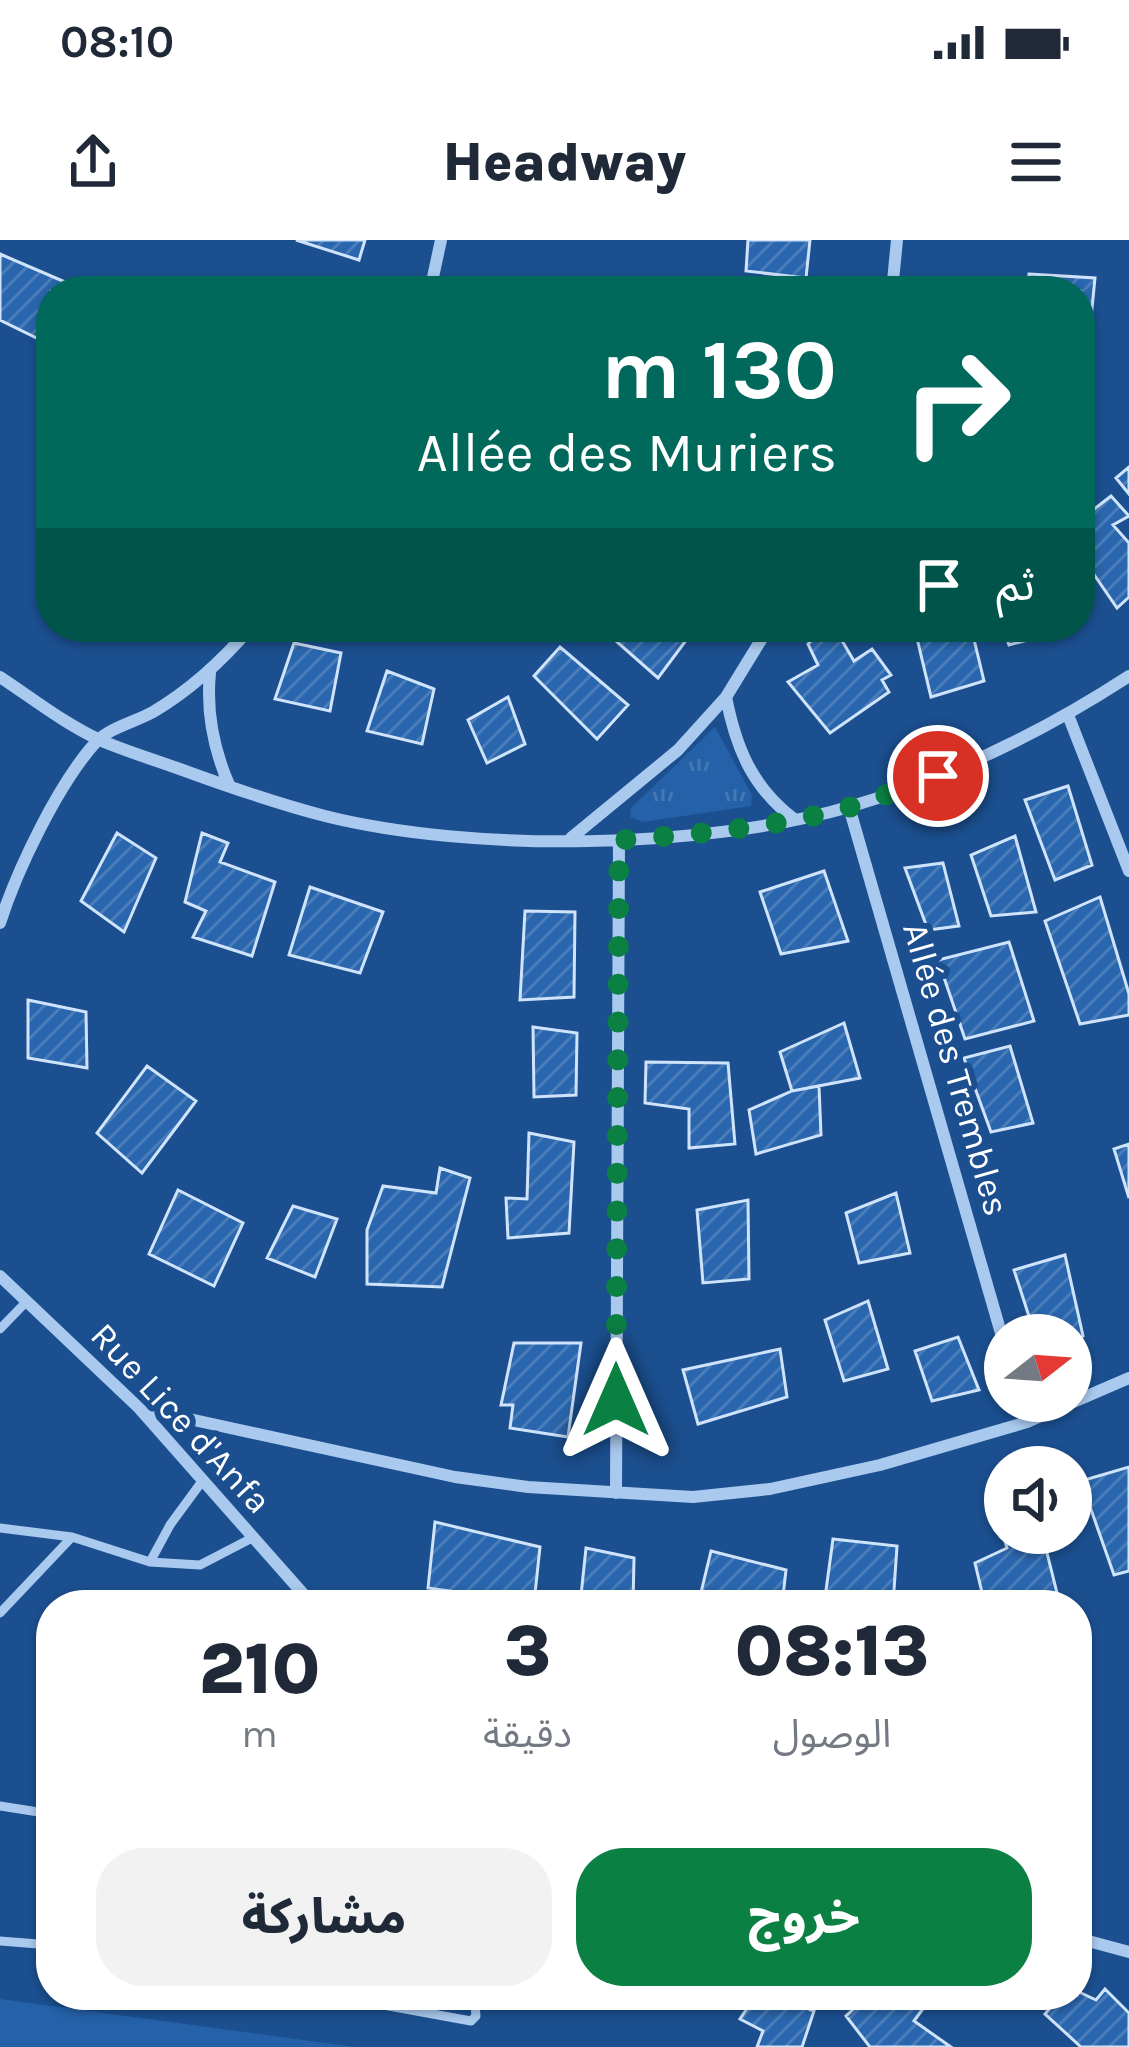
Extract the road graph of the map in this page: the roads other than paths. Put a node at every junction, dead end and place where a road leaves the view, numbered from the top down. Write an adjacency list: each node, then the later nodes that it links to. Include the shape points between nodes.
1 (441, 240): 3 (street)
2 (897, 240): 4 (street)
3 (433, 276)
4 (893, 276)
5 (238, 642): 7 (street)
6 (761, 642): 10 (street)
7 (210, 674): 12 (street); 13 (street, via 218,759)
8 (1129, 676): 11 (street)
9 (0, 677): 12 (street)
10 (726, 697): 15 (street, via 750,772); 16 (street, via 678,750)
11 (1068, 715): 14 (street); 18 (street)
12 (98, 739): 13 (street); 19 (street, via 28,853)
13 (230, 788): 16 (street, via 384,828)
14 (849, 807): 15 (street); 22 (street, Allée des Trembles)
15 (794, 819): 17 (street)
16 (569, 840): 17 (street)
17 (619, 840): 29 (street)
18 (1129, 871)
19 (0, 923)
20 (0, 1276): 21 (street, Rue Lice d'Anfa)
21 (27, 1301): 23 (lane); 26 (street, Rue Lice d'Anfa)
22 (995, 1314)
23 (0, 1329)
24 (1129, 1378): 25 (street)
25 (1092, 1394)
26 (139, 1408): 28 (street, Rue Lice d'Anfa); 29 (street, via 455,1477)
27 (1027, 1422): 29 (street, via 770,1489)
28 (202, 1480): 32 (street, Rue Lice d'Anfa); 33 (lane)
29 (616, 1493)
30 (0, 1528): 31 (lane)
31 (72, 1537): 33 (lane); 35 (lane)
32 (252, 1538): 33 (lane, via 200,1565); 34 (street, Rue Lice d'Anfa)
33 (150, 1562)
34 (299, 1590)
35 (0, 1613)
36 (0, 1806): 37 (lane)
37 (36, 1812)
38 (0, 1941): 40 (lane)
39 (1092, 1941): 41 (street)
40 (36, 1944)
41 (1125, 1948)
42 (414, 2010): 43 (lane, via 471,2020)
43 (475, 2010)

